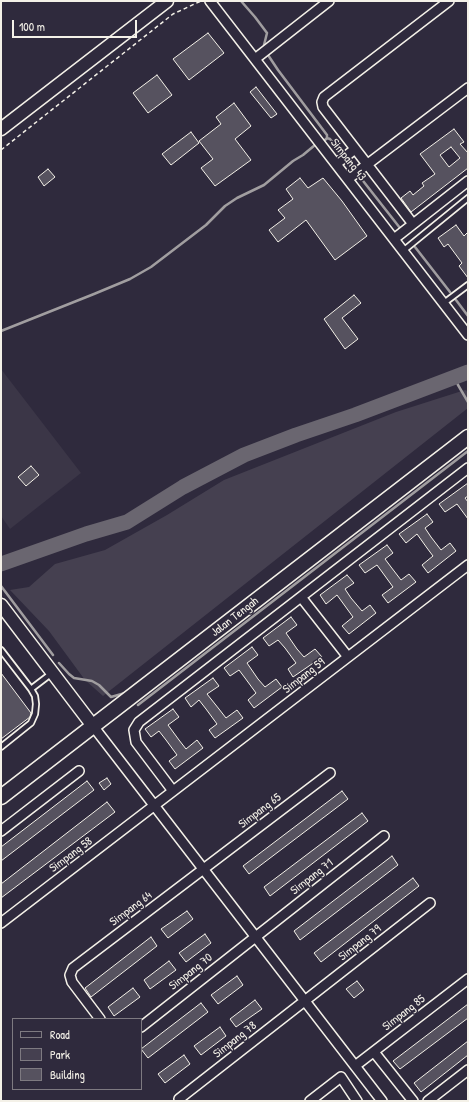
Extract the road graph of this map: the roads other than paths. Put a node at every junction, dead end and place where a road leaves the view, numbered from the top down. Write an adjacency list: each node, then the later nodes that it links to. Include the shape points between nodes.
1 (167, 1): 7 (street)
2 (210, 1): 5 (street, Simpang 43)
3 (329, 1): 5 (street)
4 (449, 1): 8 (street, via 323,99 323,107)
5 (255, 59): 9 (street, Simpang 43)
6 (468, 88): 10 (street)
7 (1, 129)
8 (355, 149): 9 (street); 10 (street)
9 (336, 164): 11 (street, Simpang 43)
10 (367, 164): 11 (street); 15 (street)
11 (348, 179): 16 (street, Simpang 43)
12 (468, 181): 15 (street)
13 (466, 200): 14 (lane); 17 (lane)
14 (468, 207)
15 (413, 224): 16 (street)
16 (394, 239): 17 (street, Simpang 43)
17 (403, 251): 19 (street, Simpang 43)
18 (468, 285): 19 (lane)
19 (444, 303): 20 (street, Simpang 43)
20 (468, 334)
21 (468, 437): 30 (main road, Jalan Tengah)
22 (468, 468): 24 (street)
23 (468, 565): 27 (street, Simpang 59)
24 (301, 597): 27 (street); 34 (street, via 140,722 134,730 136,742)
25 (1, 606): 28 (street)
26 (1, 650): 29 (lane)
27 (348, 657): 34 (street, Simpang 59)
28 (53, 673): 29 (lane); 30 (street)
29 (31, 689): 31 (lane, via 36,704 31,724)
30 (94, 726): 35 (main road, Jalan Tengah); 36 (street)
31 (1, 747)
32 (79, 771): 37 (street)
33 (330, 773): 39 (street, Simpang 65)
34 (173, 791): 36 (street, Simpang 59)
35 (1, 797)
36 (155, 806): 39 (street); 41 (street, Simpang 58)
37 (1, 831)
38 (384, 836): 42 (street, Simpang 71)
39 (204, 869): 42 (street); 45 (street, Simpang 64, via 73,968 70,975 72,982)
40 (430, 903): 44 (street, Simpang 79)
41 (1, 923)
42 (256, 937): 44 (street); 46 (street, Simpang 70)
43 (468, 979): 47 (street, Simpang 85)
44 (305, 1001): 48 (street); 50 (street, Simpang 78)
45 (99, 1018)
46 (142, 1026)
47 (374, 1052): 48 (street, Simpang 85); 54 (street)
48 (355, 1066): 53 (street)
49 (468, 1070): 55 (street)
50 (179, 1099)
51 (310, 1101): 52 (street, via 341,1077)
52 (357, 1101)
53 (382, 1101)
54 (413, 1101)
55 (428, 1101)

